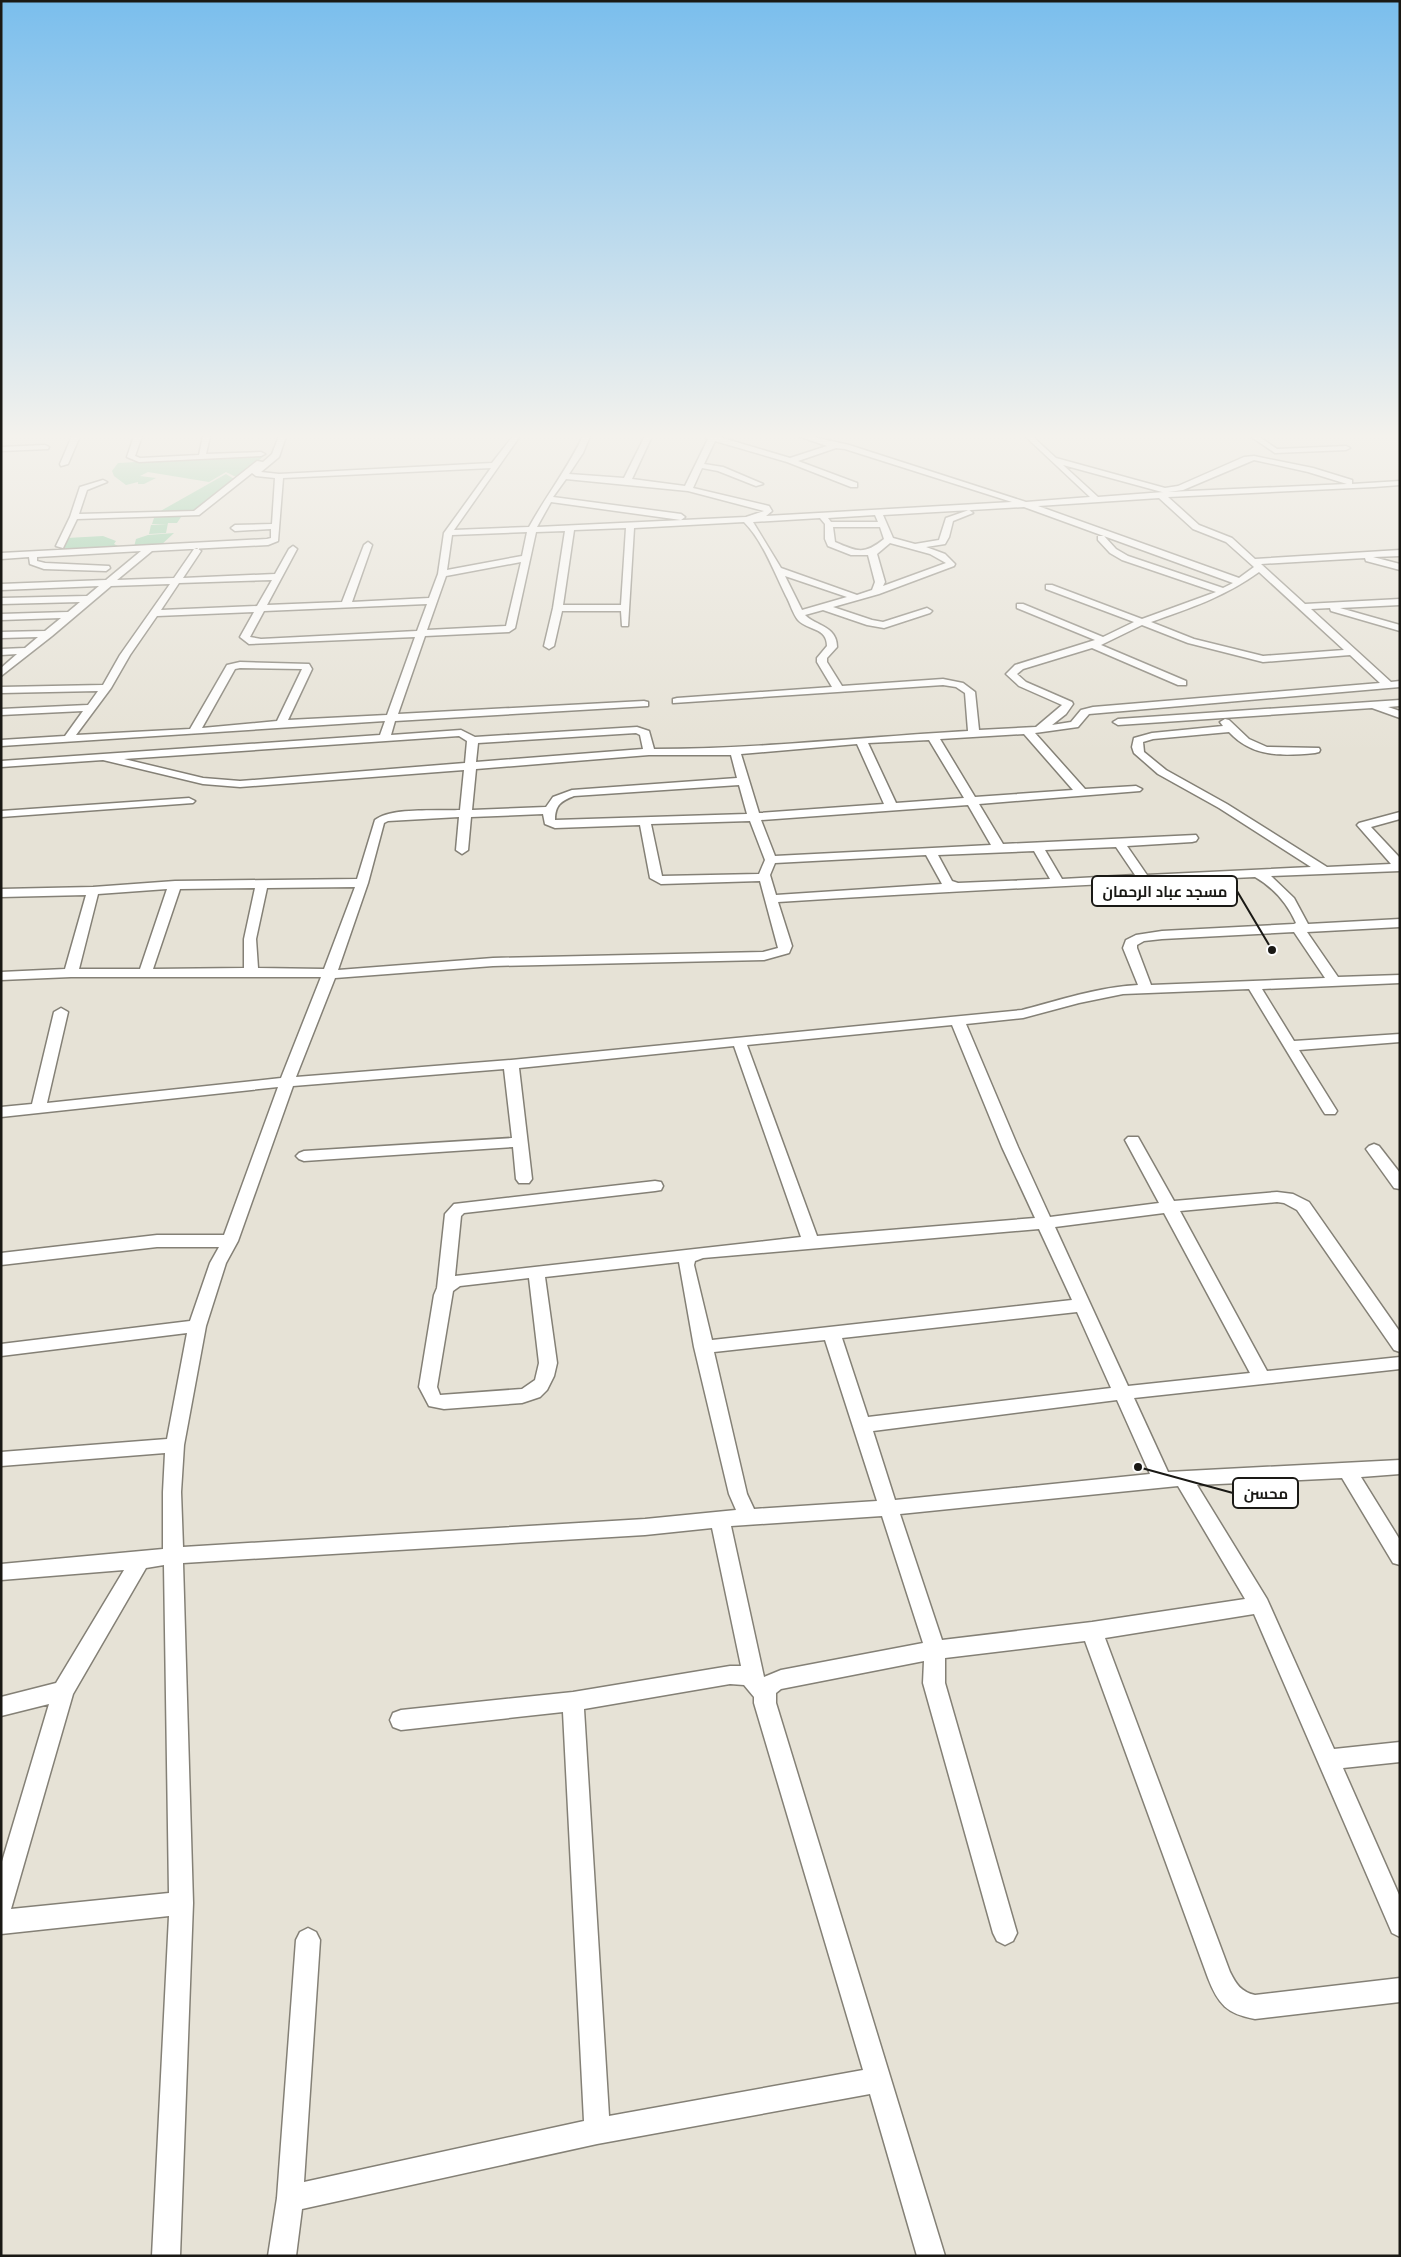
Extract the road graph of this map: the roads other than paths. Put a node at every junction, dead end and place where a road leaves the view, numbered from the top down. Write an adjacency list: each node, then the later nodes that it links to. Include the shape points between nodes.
1 (62, 541): 16 (street)
2 (270, 541): 18 (street)
3 (447, 541): 31 (street)
4 (530, 541): 26 (street)
5 (568, 541): 52 (street)
6 (629, 541): 53 (street)
7 (761, 541): 30 (street)
8 (830, 541): 21 (street, via 851,552)
9 (887, 541): 21 (street)
10 (894, 541): 17 (street)
11 (942, 541): 17 (street)
12 (1104, 541): 38 (street, via 1125,558)
13 (1128, 541): 34 (street)
14 (1230, 541): 27 (street)
15 (368, 545): 46 (street)
16 (60, 546)
17 (912, 546): 39 (street, via 947,558 951,564)
18 (149, 548): 23 (street); 35 (street)
19 (292, 549): 32 (street)
20 (197, 551): 33 (street)
21 (872, 553): 39 (street, via 880,582)
22 (1400, 553): 25 (street)
23 (33, 554): 24 (street); 29 (street, via 33,562 44,566)
24 (1, 556)
25 (1358, 556): 27 (street); 28 (street)
26 (526, 558): 31 (street); 63 (street, via 509,629)
27 (1255, 565): 34 (street); 49 (street)
28 (1400, 567)
29 (106, 568)
30 (778, 570): 40 (street); 41 (street)
31 (442, 574): 43 (street)
32 (279, 577): 33 (street); 51 (street)
33 (177, 582): 35 (street); 55 (street)
34 (1240, 582): 38 (street)
35 (109, 583): 36 (street); 42 (street)
36 (1, 587)
37 (1049, 587): 59 (street)
38 (1224, 591): 59 (street)
39 (876, 592): 41 (street)
40 (790, 594): 48 (street); 56 (street)
41 (858, 598): 48 (street)
42 (90, 599): 44 (street); 57 (street)
43 (431, 600): 46 (street); 63 (street)
44 (1, 601)
45 (1400, 602): 50 (street)
46 (346, 604): 51 (street)
47 (1020, 606): 65 (street)
48 (823, 607): 54 (street, via 884,625); 56 (street)
49 (1303, 607): 50 (street); 70 (street)
50 (1325, 607): 61 (street)
51 (260, 608): 55 (street); 63 (street, via 245,637 249,641)
52 (558, 608): 53 (street); 67 (street)
53 (626, 608): 60 (street)
54 (927, 611)
55 (156, 613): 74 (street)
56 (799, 614): 76 (street, via 804,621 824,629 832,642 822,662)
57 (72, 615): 58 (street); 62 (street)
58 (1, 617)
59 (1142, 622): 65 (street); 70 (street, via 1191,641 1264,660)
60 (625, 624)
61 (1400, 628)
62 (49, 634): 64 (street); 68 (street)
63 (421, 635): 86 (street)
64 (1, 636)
65 (1103, 640): 66 (street)
66 (1093, 645): 72 (street); 89 (street, via 1019,668 1011,674 1016,681 1059,697 1068,704)
67 (550, 646)
68 (28, 651): 69 (street); 71 (street)
69 (1, 652)
70 (1352, 652): 73 (street)
71 (3, 671)
72 (1182, 683)
73 (1394, 685): 78 (street)
74 (106, 688): 75 (street); 82 (street)
75 (1, 690)
76 (839, 690): 77 (street); 93 (street, via 926,682 960,685 970,692)
77 (677, 701)
78 (1203, 702): 85 (street); 89 (street, via 1088,711 1074,725)
79 (1400, 703): 81 (street)
80 (644, 704): 86 (street)
81 (1373, 706): 84 (street); 85 (street)
82 (91, 708): 83 (street); 95 (street)
83 (1, 712)
84 (1400, 715)
85 (1219, 716): 87 (street); 90 (street)
86 (392, 718): 88 (street); 96 (street)
87 (1118, 722)
88 (280, 724): 92 (street); 92 (street, via 307,669 305,666 231,667)
89 (1040, 729): 91 (street)
90 (1231, 729): 100 (street, via 1241,740 1264,750); 126 (street, via 1152,736 1138,740 1137,747 1139,753 1162,772)
91 (1028, 731): 93 (street); 108 (street)
92 (194, 732): 95 (street)
93 (974, 734): 94 (street)
94 (934, 737): 98 (street); 110 (street)
95 (69, 738): 99 (street)
96 (384, 738): 97 (street, via 457,733); 103 (street)
97 (473, 740): 102 (street, via 637,730 645,733); 105 (street)
98 (861, 740): 101 (street); 111 (street)
99 (1, 743)
100 (1316, 750)
101 (735, 751): 102 (street); 106 (street)
102 (649, 752): 105 (street)
103 (102, 758): 104 (street); 105 (street, via 227,784)
104 (1, 764)
105 (469, 766): 114 (street)
106 (744, 781): 112 (street, via 572,793 557,799); 116 (street)
107 (1136, 789): 108 (street)
108 (1083, 794): 110 (street)
109 (189, 801): 113 (street)
110 (970, 802): 111 (street); 120 (street)
111 (892, 808): 116 (street)
112 (549, 810): 114 (street); 117 (street, via 549,822 556,824)
113 (1, 814)
114 (466, 814): 122 (street); 130 (street, via 384,818 379,822)
115 (1400, 815): 125 (street, via 1364,824)
116 (754, 817): 117 (street); 124 (street)
117 (645, 822): 128 (street, via 656,878 665,881)
118 (1192, 838): 119 (street)
119 (1120, 844): 121 (street); 129 (street)
120 (999, 848): 121 (street); 123 (street)
121 (1038, 848): 131 (street)
122 (462, 850)
123 (930, 852): 124 (street); 134 (street, via 948,884)
124 (771, 860): 128 (street)
125 (1400, 867): 126 (street)
126 (1324, 870): 127 (street)
127 (1257, 874): 129 (street); 140 (street, via 1284,893 1300,917 1302,923)
128 (764, 877): 137 (street)
129 (1144, 880): 131 (street)
130 (362, 883): 132 (street); 144 (street)
131 (1059, 883): 134 (street)
132 (262, 884): 133 (street); 142 (street, via 250,939)
133 (175, 885): 135 (street); 141 (street)
134 (954, 887): 137 (street)
135 (93, 891): 136 (street); 143 (street)
136 (4, 893): 138 (street)
137 (771, 899): 144 (street, via 785,946 784,950 771,956 493,962)
138 (1, 904)
139 (1400, 923): 140 (street)
140 (1298, 928): 147 (street); 149 (street, via 1141,938 1131,943 1130,948)
141 (145, 972): 142 (street); 143 (street)
142 (250, 972): 144 (street)
143 (71, 973): 145 (street)
144 (330, 973): 156 (street)
145 (1, 976)
146 (1400, 979): 147 (street)
147 (1334, 983): 148 (street)
148 (1254, 985): 149 (street); 154 (street)
149 (1146, 989): 151 (street, via 1098,994 1023,1014)
150 (61, 1012): 157 (street)
151 (957, 1020): 153 (street); 168 (street)
152 (1400, 1038): 154 (street)
153 (739, 1042): 155 (street); 170 (street)
154 (1290, 1046): 158 (street)
155 (511, 1064): 156 (street); 161 (street)
156 (287, 1082): 157 (street); 169 (street)
157 (38, 1108): 159 (street)
158 (1330, 1111)
159 (1, 1112)
160 (1133, 1140): 167 (street)
161 (520, 1142): 163 (street); 164 (street)
162 (1374, 1149): 165 (street)
163 (304, 1156)
164 (524, 1178)
165 (1400, 1184)
166 (655, 1186): 174 (street, via 460,1208 453,1214)
167 (1168, 1206): 168 (street); 178 (street, via 1277,1197 1303,1206); 182 (street)
168 (1045, 1223): 170 (street); 175 (street)
169 (230, 1241): 172 (street, via 157,1241); 176 (street, via 218,1263)
170 (811, 1242): 171 (street)
171 (692, 1255): 173 (street); 179 (street, via 686,1265)
172 (1, 1259)
173 (536, 1272): 174 (street, via 460,1280); 174 (street, via 548,1363 547,1378 532,1394 522,1396 444,1402 435,1401 430,1394 428,1387)
174 (445, 1287)
175 (1083, 1305): 177 (street); 183 (street)
176 (197, 1326): 180 (street); 185 (street)
177 (832, 1334): 179 (street); 184 (street)
178 (1400, 1346)
179 (703, 1347): 192 (street, via 738,1494)
180 (1, 1350)
181 (1400, 1363): 182 (street)
182 (1262, 1378): 183 (street)
183 (1121, 1393): 184 (street); 190 (street)
184 (862, 1425): 191 (street)
185 (175, 1445): 186 (street); 194 (street)
186 (1, 1459)
187 (1400, 1467): 188 (street)
188 (1347, 1470): 189 (street); 195 (street)
189 (1183, 1478): 190 (street); 198 (street)
190 (1162, 1480): 191 (street)
191 (888, 1508): 192 (street); 200 (street)
192 (748, 1517): 193 (street)
193 (720, 1521): 194 (street); 201 (street)
194 (172, 1556): 196 (street); 208 (street)
195 (1400, 1557)
196 (140, 1561): 197 (street); 202 (street)
197 (1, 1572)
198 (1260, 1605): 199 (street); 207 (street)
199 (1092, 1631): 200 (street); 214 (street, via 1230,1998 1255,2007)
200 (935, 1650): 201 (street); 212 (street, via 934,1683)
201 (759, 1686): 203 (street, via 744,1675 730,1675); 215 (street)
202 (63, 1691): 204 (street); 209 (street)
203 (573, 1701): 205 (street); 216 (street)
204 (1, 1707)
205 (401, 1720)
206 (1400, 1752): 207 (street)
207 (1329, 1760): 211 (street)
208 (181, 1903): 210 (street); 218 (street)
209 (1, 1906)
210 (1, 1922)
211 (1400, 1926)
212 (1005, 1933)
213 (308, 1940): 217 (street)
214 (1400, 1990)
215 (878, 2080): 216 (street); 220 (street)
216 (597, 2131): 217 (street)
217 (290, 2198): 219 (street)
218 (166, 2256)
219 (282, 2256)
220 (931, 2256)

